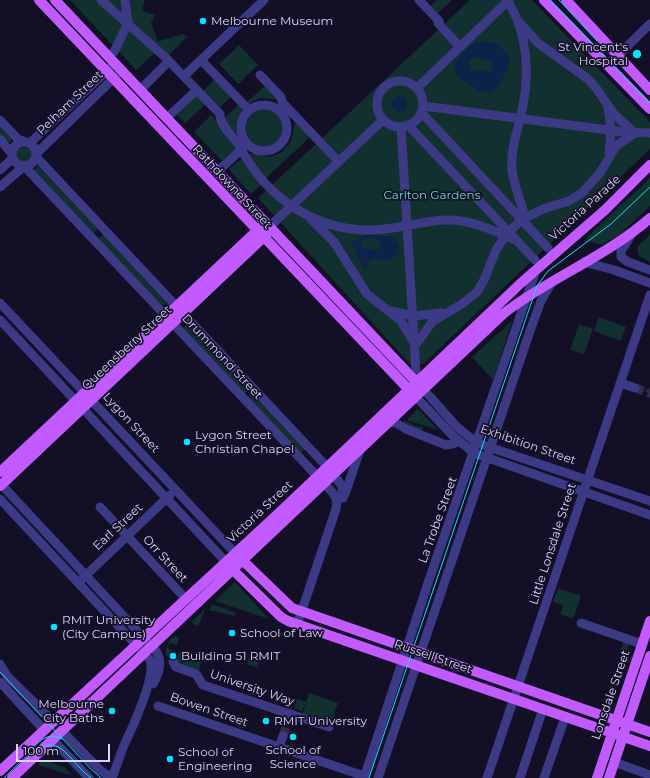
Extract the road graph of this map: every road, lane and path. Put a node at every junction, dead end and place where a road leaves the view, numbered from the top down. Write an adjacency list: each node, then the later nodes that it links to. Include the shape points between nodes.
1 (38, 0): 20 (main road, Rathdowne Street)
2 (55, 0): 19 (main road, Rathdowne Street)
3 (101, 0): 10 (street)
4 (125, 0): 10 (street)
5 (264, 0): 16 (street)
6 (419, 0): 13 (street)
7 (508, 0): 11 (street); 13 (street)
8 (544, 0): 18 (main road)
9 (566, 0): 15 (main road)
10 (128, 23): 14 (street); 17 (street)
11 (520, 23): 31 (street, via 538,43 588,79); 37 (street, via 527,78)
12 (650, 24): 15 (street)
13 (460, 47): 27 (street)
14 (114, 52)
15 (618, 55): 18 (street); 30 (main road)
16 (201, 60): 22 (street); 34 (street)
17 (169, 61): 22 (street); 25 (street)
18 (608, 65): 33 (main road)
19 (118, 67): 20 (street, Pelham Street); 24 (main road, Rathdowne Street)
20 (109, 75): 23 (street, Pelham Street); 26 (street, Pelham Street); 28 (main road, Rathdowne Street)
21 (260, 75): 35 (street, via 281,97)
22 (184, 76): 29 (street)
23 (96, 80): 26 (street); 45 (street, Pelham Street)
24 (133, 82): 28 (main road); 54 (main road, Rathdowne Street)
25 (145, 85)
26 (103, 88): 47 (street, Pelham Street)
27 (417, 88): 32 (street); 39 (street, via 404,81 381,84 377,107)
28 (124, 90): 65 (main road, Rathdowne Street)
29 (197, 90): 36 (street); 46 (street, via 220,114 220,120)
30 (650, 90)
31 (607, 104): 41 (street); 42 (street)
32 (422, 109): 37 (street); 40 (street, via 414,122); 59 (street)
33 (650, 109)
34 (249, 110): 35 (street, via 269,105); 46 (street, via 242,123)
35 (284, 110): 46 (street, via 288,127 283,142 273,149 261,151); 49 (street)
36 (172, 113)
37 (520, 119): 41 (street); 59 (street, via 512,170)
38 (0, 120): 45 (street, via 18,139)
39 (383, 120): 40 (street, via 394,126); 49 (street)
40 (404, 126): 60 (street); 64 (street)
41 (612, 130): 42 (street); 50 (street)
42 (635, 133): 43 (street); 50 (street, via 616,146)
43 (650, 133)
44 (0, 139): 48 (street)
45 (27, 143): 47 (street); 48 (street, via 15,146)
46 (244, 147): 54 (street); 56 (street, via 252,168 266,185)
47 (36, 154): 52 (street, via 33,163); 62 (street, Drummond Street)
48 (12, 156): 52 (street, via 16,164); 53 (street)
49 (338, 161): 56 (street)
50 (607, 161): 59 (street, via 591,185 582,193 569,201)
51 (650, 165): 69 (main road, Victoria Parade, via 604,210)
52 (24, 167): 55 (street); 66 (street, Drummond Street)
53 (0, 170)
54 (217, 172): 61 (main road, Rathdowne Street)
55 (0, 187)
56 (291, 207): 57 (street); 61 (street)
57 (306, 216): 60 (street, via 363,230); 76 (street, via 334,242 367,294)
58 (650, 218): 63 (main road)
59 (523, 219): 64 (street); 67 (street)
60 (407, 226): 64 (street, via 455,221); 79 (street)
61 (268, 227): 65 (main road, Queensberry Street); 82 (main road, Rathdowne Street)
62 (103, 228): 66 (street); 77 (street, Drummond Street)
63 (633, 232): 68 (main road); 70 (street, via 621,251 621,257 626,262)
64 (507, 234): 69 (street); 78 (street, via 496,250 477,292)
65 (260, 235): 77 (main road, Queensberry Street); 84 (main road, Rathdowne Street)
66 (92, 237): 80 (street, Drummond Street)
67 (548, 248)
68 (584, 262): 71 (main road); 72 (street)
69 (535, 265): 74 (street, La Trobe Street); 85 (main road, Victoria Street)
70 (650, 270)
71 (552, 282): 74 (main road); 94 (street, via 534,319)
72 (650, 283)
73 (650, 295): 86 (street, Little Lonsdale Street)
74 (527, 298): 85 (main road, Victoria Street); 93 (street, La Trobe Street)
75 (0, 303): 89 (street, Lygon Street)
76 (385, 308): 79 (street); 83 (street, via 401,321)
77 (180, 310): 80 (main road, Queensberry Street); 99 (street, Drummond Street)
78 (451, 311): 79 (street, via 429,316); 83 (street, via 432,322)
79 (413, 316): 83 (street)
80 (170, 319): 89 (main road, Queensberry Street); 102 (street, Drummond Street)
81 (0, 320): 90 (street)
82 (379, 342): 84 (main road); 85 (main road, Rathdowne Street)
83 (415, 346): 85 (street)
84 (370, 350): 88 (main road, Rathdowne Street)
85 (419, 381): 88 (main road, Victoria Street); 93 (street, Exhibition Street, via 461,431)
86 (621, 384): 87 (street); 103 (street, Little Lonsdale Street)
87 (635, 388)
88 (412, 394): 91 (main road, Victoria Street); 92 (street, Exhibition Street); 99 (main road, Victoria Street)
89 (88, 396): 90 (main road, Queensberry Street); 106 (street, Lygon Street)
90 (79, 405): 97 (main road, Queensberry Street); 109 (street)
91 (390, 422): 92 (street, via 446,445); 95 (main road, Victoria Street)
92 (459, 440): 96 (street, Exhibition Street)
93 (478, 442): 94 (street, Exhibition Street); 96 (street, La Trobe Street)
94 (490, 447): 98 (street); 101 (street, Exhibition Street)
95 (360, 450): 99 (main road, Victoria Street); 110 (street)
96 (474, 453): 98 (street, Exhibition Street); 133 (street, La Trobe Street, via 446,528)
97 (23, 457): 100 (main road, Queensberry Street); 104 (main road, Queensberry Street)
98 (486, 459): 105 (street, Exhibition Street); 135 (street, via 458,548)
99 (330, 471): 102 (main road, Victoria Street); 110 (street, Drummond Street, via 342,486)
100 (0, 472)
101 (576, 476): 103 (street, Exhibition Street); 105 (street)
102 (321, 479): 116 (street, Drummond Street, via 336,498); 118 (main road, Victoria Street)
103 (587, 480): 107 (street, Little Lonsdale Street); 108 (street, Exhibition Street)
104 (1, 484): 119 (street)
105 (571, 488): 107 (street, Exhibition Street)
106 (175, 490): 109 (street, Earl Street); 118 (street, Lygon Street)
107 (583, 492): 114 (street, Exhibition Street); 144 (street, Little Lonsdale Street)
108 (631, 494): 112 (street, Exhibition Street); 114 (street)
109 (167, 498): 117 (street, Earl Street); 120 (street)
110 (343, 498): 116 (street)
111 (0, 499): 121 (street)
112 (650, 501)
113 (100, 507): 117 (street, Orr Street)
114 (626, 507): 115 (street, Exhibition Street)
115 (650, 515)
116 (334, 517): 125 (street)
117 (126, 535): 122 (street, Earl Street); 124 (street, Orr Street)
118 (239, 557): 120 (main road, Victoria Street); 125 (main road, Russell Street, via 287,606)
119 (74, 563): 121 (street); 122 (street)
120 (229, 566): 124 (main road, Victoria Street); 128 (main road, Russell Street, via 281,617); 134 (main road, Victoria Street)
121 (66, 570): 123 (street)
122 (86, 575): 123 (street, Earl Street); 130 (street)
123 (78, 583): 130 (street)
124 (186, 599): 130 (main road, Victoria Street)
125 (302, 612): 128 (street); 129 (main road, Russell Street)
126 (650, 621): 132 (main road, Lonsdale Street)
127 (581, 623): 132 (street)
128 (297, 624): 131 (main road, Russell Street)
129 (357, 631): 131 (main road); 133 (main road, Russell Street)
130 (141, 641): 134 (street); 153 (main road, Victoria Street)
131 (353, 643): 137 (main road, Russell Street)
132 (642, 644): 140 (main road, Lonsdale Street)
133 (407, 648): 135 (main road, Russell Street); 137 (street, La Trobe Street)
134 (148, 649): 158 (main road, Victoria Street); 172 (street, via 159,656 160,667 155,681 142,700 132,732 125,743)
135 (420, 653): 141 (street); 144 (main road, Russell Street)
136 (650, 656): 142 (main road, Lonsdale Street)
137 (403, 660): 141 (main road, Russell Street); 169 (street, La Trobe Street)
138 (173, 662): 156 (street, University Way, via 176,667 196,674 203,686)
139 (0, 664): 153 (street, via 7,676)
140 (636, 664): 142 (main road); 148 (main road, Lonsdale Street)
141 (416, 665): 145 (main road, Russell Street); 173 (street)
142 (646, 667): 149 (main road, Lonsdale Street)
143 (0, 682): 157 (street)
144 (518, 686): 145 (street, Little Lonsdale Street); 147 (main road, Russell Street)
145 (514, 699): 152 (main road, Russell Street); 174 (street, Little Lonsdale Street)
146 (158, 706): 165 (street, Bowen Street)
147 (582, 708): 151 (main road, Russell Street); 152 (main road)
148 (621, 708): 149 (main road); 151 (main road, Lonsdale Street)
149 (631, 712): 155 (main road, Lonsdale Street)
150 (541, 715): 175 (street)
151 (617, 720): 155 (main road, Russell Street); 160 (main road, Lonsdale Street)
152 (578, 721): 160 (main road, Russell Street)
153 (54, 722): 157 (main road, Victoria Street); 158 (main road)
154 (563, 723): 176 (street)
155 (627, 724): 159 (main road, Russell Street); 162 (main road, Lonsdale Street)
156 (329, 727)
157 (44, 730): 163 (main road); 167 (main road, Victoria Street)
158 (62, 731): 163 (main road, Victoria Street); 172 (street, via 100,770)
159 (650, 732)
160 (612, 733): 162 (main road, Russell Street); 177 (main road, Lonsdale Street)
161 (283, 736): 165 (street)
162 (623, 736): 164 (main road, Russell Street); 166 (main road, Lonsdale Street)
163 (53, 740): 170 (main road, Victoria Street); 171 (street)
164 (650, 746)
165 (279, 747): 169 (street, Bowen Street)
166 (614, 762): 168 (street); 178 (main road, Lonsdale Street)
167 (0, 771)
168 (650, 775)
169 (364, 777)
170 (12, 778)
171 (89, 778)
172 (112, 778)
173 (378, 778)
174 (487, 778)
175 (520, 778)
176 (544, 778)
177 (597, 778)
178 (609, 778)

